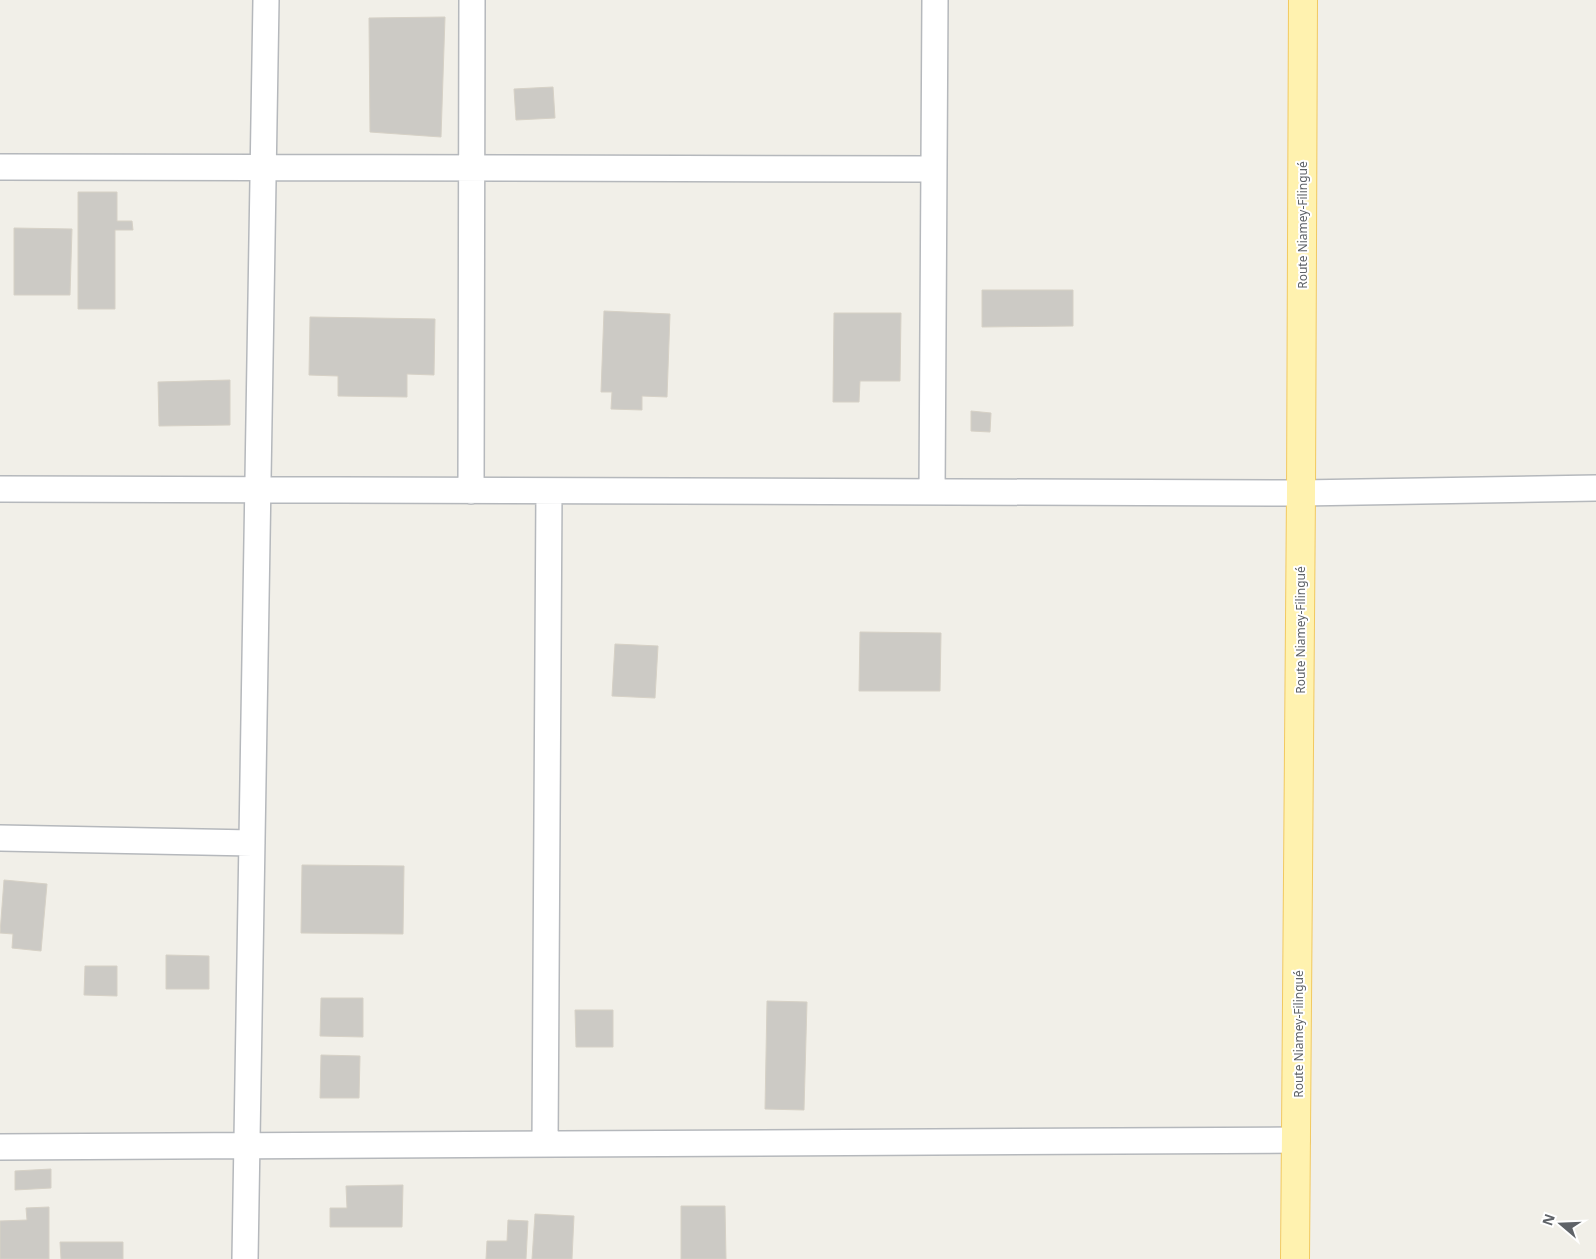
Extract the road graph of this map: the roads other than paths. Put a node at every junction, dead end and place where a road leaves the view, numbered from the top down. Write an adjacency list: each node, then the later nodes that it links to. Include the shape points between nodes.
1 (266, 0): 6 (street)
2 (472, 0): 7 (street)
3 (935, 0): 8 (street)
4 (1303, 0): 15 (main road, Route Niamey-Filingué)
5 (0, 166): 6 (street)
6 (263, 167): 7 (street); 11 (street)
7 (471, 168): 8 (street); 12 (street)
8 (934, 169): 14 (street)
9 (1596, 488): 15 (street)
10 (0, 489): 11 (street)
11 (258, 490): 12 (street); 17 (street)
12 (471, 491): 13 (street)
13 (549, 491): 14 (street); 19 (street)
14 (932, 492): 15 (street)
15 (1301, 493): 18 (main road, Route Niamey-Filingué)
16 (0, 838): 17 (street)
17 (252, 843): 20 (street)
18 (1297, 1140): 19 (street); 23 (main road, Route Niamey-Filingué)
19 (545, 1144): 20 (street)
20 (247, 1146): 21 (street); 22 (street)
21 (0, 1147)
22 (245, 1259)
23 (1296, 1259)

